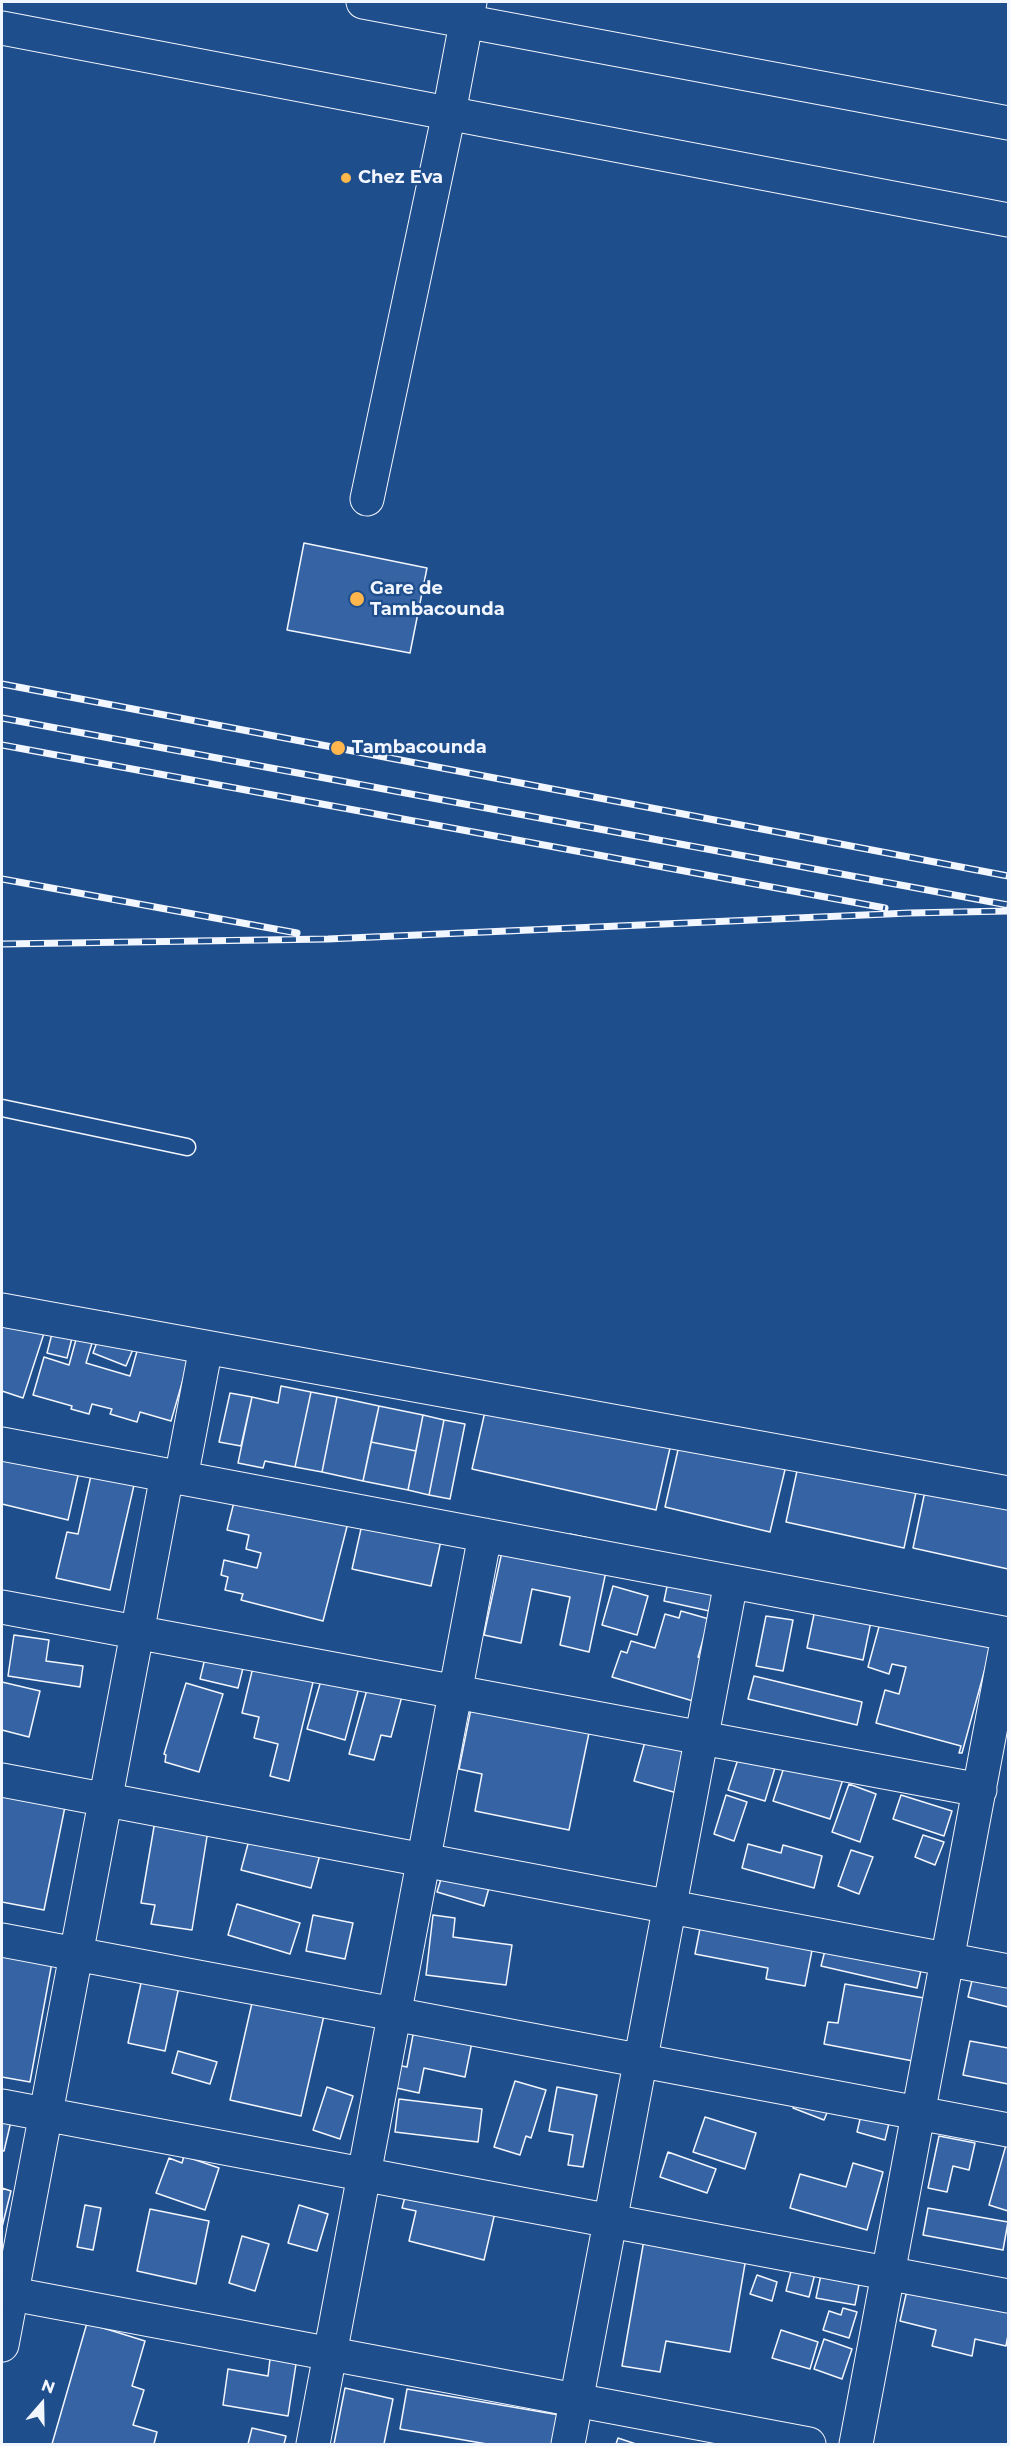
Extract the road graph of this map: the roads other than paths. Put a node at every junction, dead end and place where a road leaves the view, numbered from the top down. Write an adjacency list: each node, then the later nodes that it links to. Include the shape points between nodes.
1 (363, 2): 2 (main road)
2 (468, 11): 4 (main road); 5 (main road)
3 (2, 28): 4 (main road)
4 (448, 113): 6 (main road); 7 (main road)
5 (1008, 123)
6 (1008, 220)
7 (367, 499)
8 (2, 1108): 9 (lane)
9 (187, 1147)
10 (2, 1310): 11 (main road)
11 (206, 1347): 13 (main road); 14 (main road)
12 (2, 1444): 13 (main road)
13 (174, 1477): 15 (main road); 18 (main road)
14 (1008, 1494)
15 (485, 1535): 16 (main road); 20 (main road)
16 (731, 1582): 19 (main road); 21 (main road)
17 (2, 1606): 18 (main road)
18 (137, 1632): 20 (main road); 24 (main road)
19 (1008, 1635): 23 (main road)
20 (456, 1692): 21 (main road); 25 (main road)
21 (702, 1738): 23 (main road); 26 (main road)
22 (2, 1780): 24 (main road)
23 (980, 1790): 29 (main road)
24 (105, 1800): 25 (main road); 28 (main road)
25 (423, 1860): 26 (main road); 31 (main road)
26 (670, 1906): 29 (main road); 32 (main road)
27 (2, 1940): 28 (main road)
28 (76, 1954): 31 (main road); 35 (main road)
29 (948, 1959): 30 (main road); 34 (main road)
30 (1008, 1971)
31 (394, 2014): 32 (main road); 37 (main road)
32 (640, 2061): 34 (main road); 38 (main road)
33 (2, 2106): 35 (main road)
34 (918, 2113): 36 (main road); 39 (main road)
35 (46, 2114): 37 (main road); 40 (main road)
36 (1008, 2130)
37 (364, 2174): 38 (main road); 43 (main road)
38 (610, 2221): 39 (main road); 44 (main road)
39 (888, 2274): 41 (main road); 48 (main road)
40 (6, 2293): 42 (main road); 43 (main road)
41 (1008, 2296)
42 (2, 2345)
43 (330, 2354): 44 (main road); 45 (main road)
44 (576, 2400): 46 (main road); 47 (main road)
45 (313, 2445)
46 (568, 2445)
47 (808, 2445)
48 (856, 2445)

